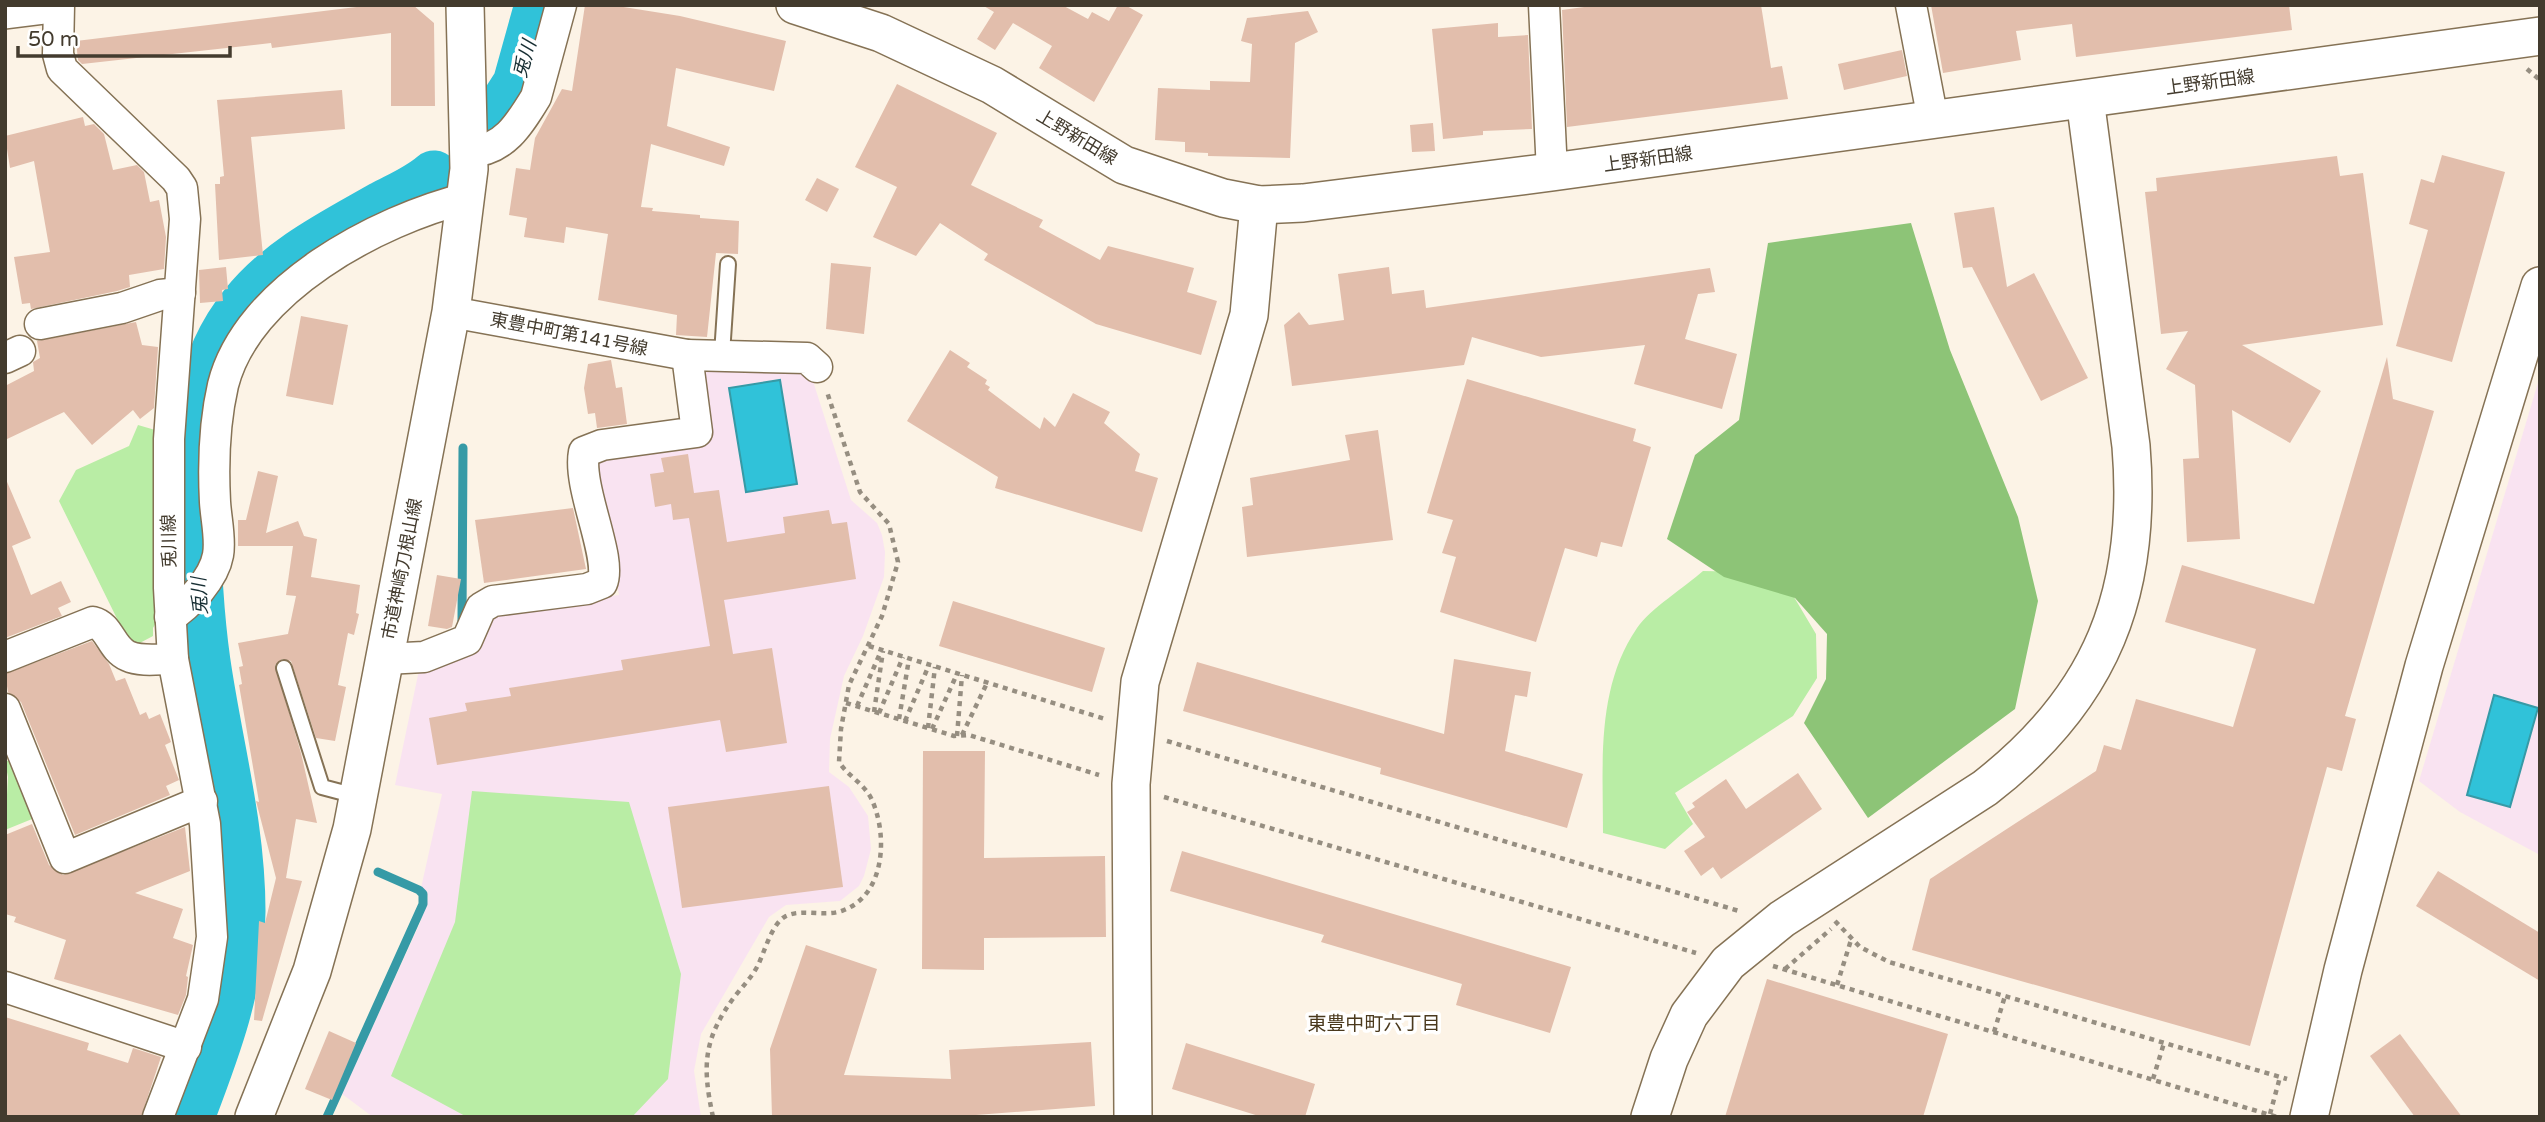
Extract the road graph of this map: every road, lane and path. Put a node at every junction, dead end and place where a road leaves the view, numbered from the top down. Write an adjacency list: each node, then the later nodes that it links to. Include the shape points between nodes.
1 (45, 5): 8 (street)
2 (59, 5): 18 (street, 兎川線, via 62,69 182,188 186,219)
3 (465, 5): 12 (street, 市道神崎刀根山線)
4 (561, 5): 12 (street, via 536,97 499,146)
5 (1545, 5): 13 (street)
6 (1911, 5): 11 (street)
7 (809, 7): 15 (street, 上野新田線, via 881,33 992,85 1124,166)
8 (5, 10)
9 (2540, 36): 10 (street, 上野新田線)
10 (2085, 99): 11 (street, 上野新田線); 69 (street, via 2136,502 2128,572 2112,624 2073,698 2016,764 1762,934 1714,978 1680,1032)
11 (1933, 120): 13 (street, 上野新田線)
12 (470, 152): 14 (street, 市道神崎刀根山線)
13 (1552, 172): 15 (street, 上野新田線)
14 (467, 198): 19 (street, 市道神崎刀根山線); 24 (street, via 413,214 332,259 290,287 250,330 228,371 219,407 214,451 216,564 193,598)
15 (1259, 205): 68 (street, via 1249,314 1140,682 1131,784)
16 (728, 264): 21 (lane)
17 (2540, 286): 71 (street, via 2424,666)
18 (180, 293): 20 (street); 24 (street, 兎川線, via 169,439)
19 (451, 312): 22 (street, 東豊中町第141号線); 30 (street, 市道神崎刀根山線)
20 (40, 324)
21 (722, 354): 22 (street, 東豊中町第141号線); 23 (street, 東豊中町第141号線, via 746,359 810,359)
22 (687, 355): 30 (street, via 697,432 602,445 584,452 589,507 604,569 602,583 493,601 481,608 467,640 424,657)
23 (817, 367): 25 (path, via 860,492 889,524 897,553 896,574)
24 (170, 617): 29 (street, 兎川線)
25 (869, 646): 26 (path); 35 (path, via 852,678)
26 (882, 651): 28 (path); 36 (path); 38 (path)
27 (5, 657): 29 (street, via 93,622 104,628 126,656)
28 (906, 658): 31 (path); 38 (path); 39 (path)
29 (173, 659): 47 (street, 兎川線)
30 (385, 659): 46 (street, 市道神崎刀根山線)
31 (932, 666): 33 (path); 39 (path); 41 (path)
32 (284, 668): 46 (lane, via 322,787)
33 (960, 675): 34 (path); 41 (path); 42 (path)
34 (987, 683): 40 (path); 42 (path)
35 (846, 703): 36 (path); 67 (path, via 839,760 866,790 875,808 881,848 878,869 865,897 850,908 835,914 793,914 776,925 755,970 725,1011 709,1043 705,1071)
36 (857, 706): 38 (path)
37 (5, 709): 47 (street, via 65,858)
38 (877, 712): 39 (path)
39 (902, 720): 41 (path)
40 (1116, 722)
41 (930, 728): 42 (path)
42 (959, 735): 44 (path)
43 (1157, 737): 48 (path)
44 (1110, 779)
45 (1153, 794): 52 (path)
46 (358, 796): 66 (street, 市道神崎刀根山線, via 312,971)
47 (202, 801): 60 (street, 兎川線, via 212,937 207,985)
48 (1741, 912)
49 (1830, 914): 50 (path)
50 (1837, 924): 51 (path); 54 (path)
51 (1851, 940): 55 (path); 57 (path, via 1889,962)
52 (1707, 957)
53 (1765, 964): 54 (path)
54 (1785, 970): 55 (path)
55 (1837, 985): 58 (path)
56 (5, 987): 60 (street)
57 (2005, 996): 58 (path); 59 (path)
58 (1994, 1032): 62 (path)
59 (2164, 1043): 61 (path); 62 (path)
60 (186, 1047): 65 (street, 兎川線)
61 (2280, 1077): 63 (path); 64 (path)
62 (2153, 1079): 64 (path)
63 (2292, 1081)
64 (2270, 1114): 70 (path)
65 (158, 1117)
66 (254, 1117)
67 (713, 1117)
68 (1133, 1117)
69 (1650, 1117)
70 (2277, 1117)
71 (2309, 1117)

